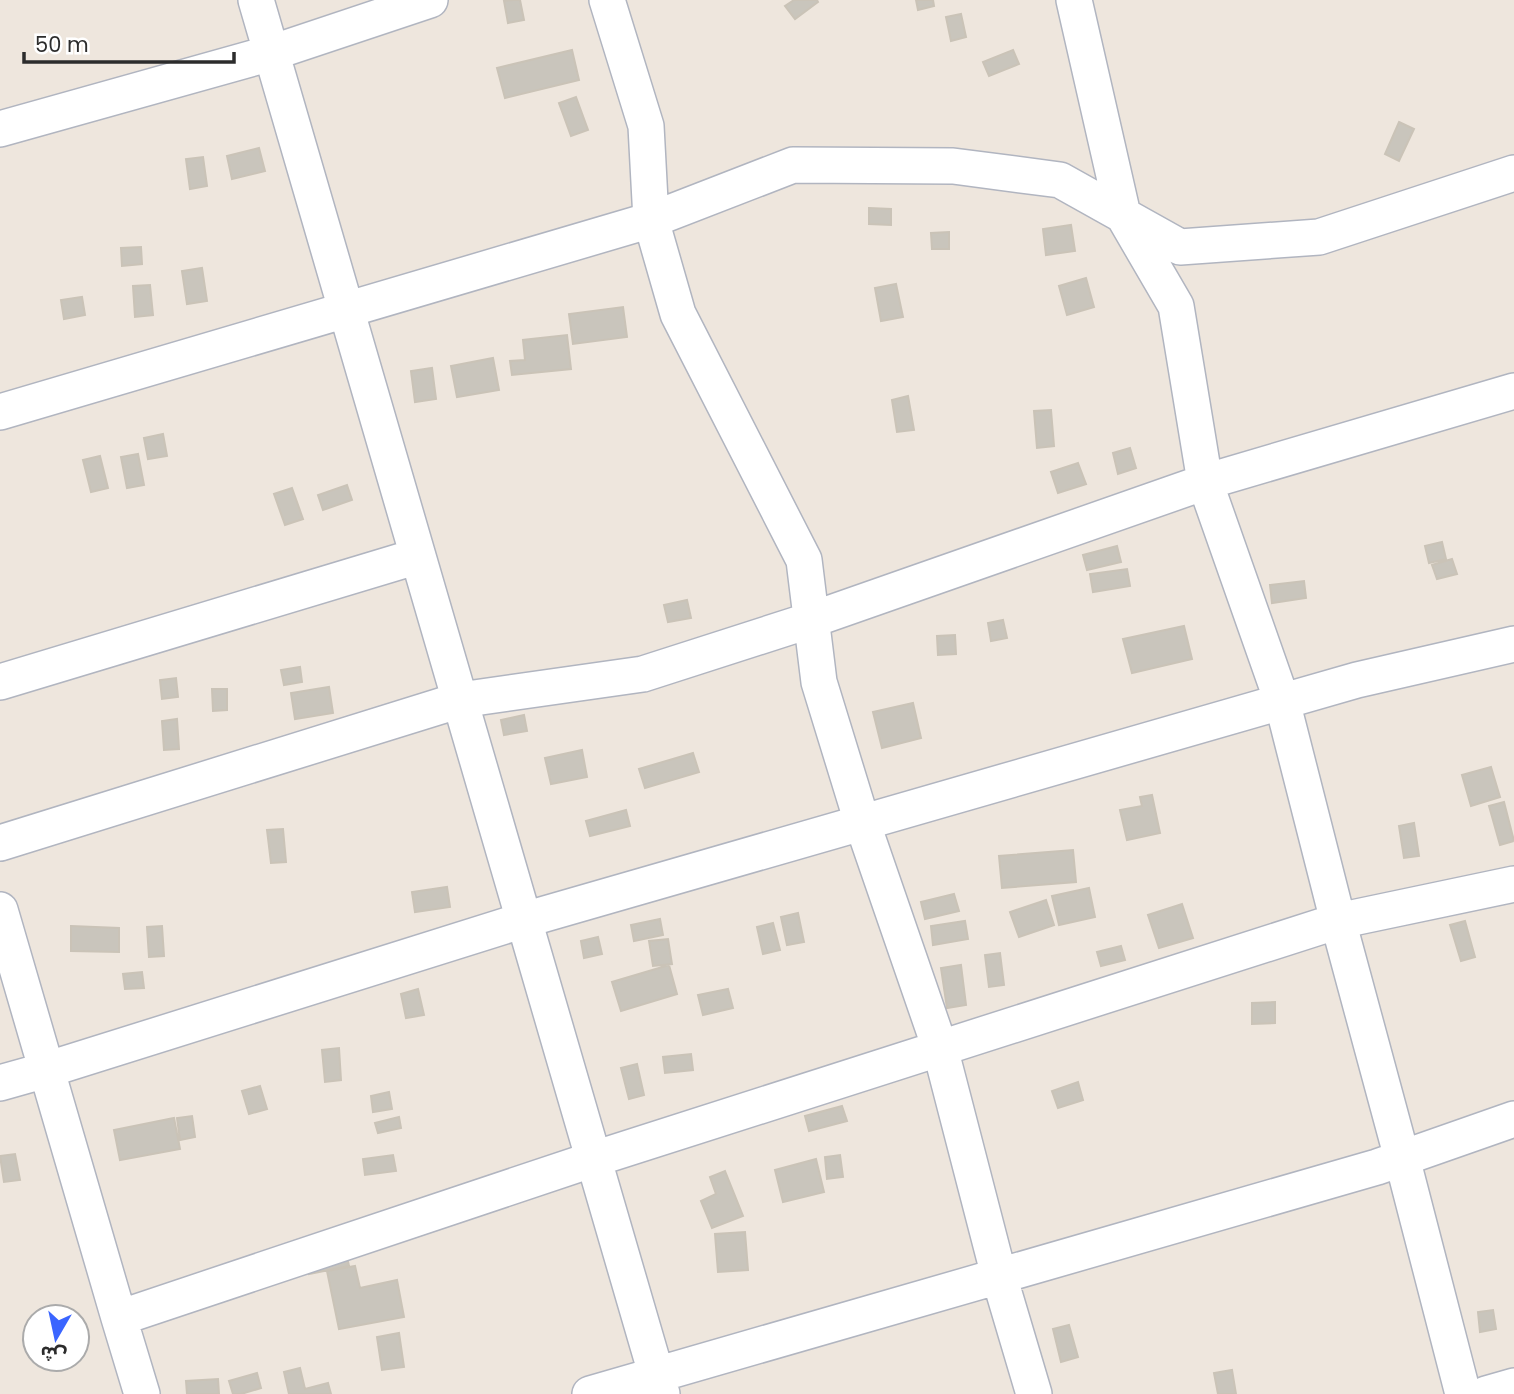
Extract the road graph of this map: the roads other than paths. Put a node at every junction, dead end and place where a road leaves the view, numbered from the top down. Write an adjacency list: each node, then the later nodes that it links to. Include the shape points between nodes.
1 (256, 0): 5 (street)
2 (430, 0): 5 (street)
3 (607, 0): 9 (street, via 646,125)
4 (1074, 0): 8 (street)
5 (271, 53): 6 (street); 10 (street)
6 (0, 129)
7 (1514, 173): 8 (street, via 1319,237 1180,247)
8 (1124, 215): 9 (street, via 1060,180 953,166 793,165); 13 (street, via 1176,306)
9 (651, 220): 10 (street); 15 (street, via 678,314 804,560)
10 (346, 309): 12 (street); 14 (street)
11 (1514, 391): 13 (street)
12 (0, 412)
13 (1205, 482): 15 (street); 19 (street)
14 (418, 556): 17 (street); 18 (street)
15 (811, 620): 18 (street, via 643,674); 20 (street, via 819,682)
16 (1514, 643): 19 (street)
17 (0, 682)
18 (460, 700): 21 (street); 24 (street)
19 (1282, 701): 20 (street); 25 (street)
20 (862, 822): 24 (street); 26 (street)
21 (0, 843)
22 (1514, 884): 25 (street)
23 (0, 910): 27 (street)
24 (524, 920): 27 (street); 31 (street)
25 (1338, 921): 26 (street); 30 (street)
26 (940, 1048): 31 (street); 32 (street)
27 (46, 1070): 28 (street); 33 (street)
28 (0, 1083)
29 (1514, 1119): 30 (street)
30 (1402, 1158): 32 (street); 39 (street)
31 (594, 1159): 33 (street); 34 (street)
32 (999, 1276): 34 (street); 38 (street)
33 (119, 1318): 36 (street)
34 (660, 1385): 37 (street)
35 (1514, 1386): 40 (street)
36 (142, 1394)
37 (590, 1394)
38 (1034, 1394)
39 (1462, 1394)
40 (1486, 1394)

